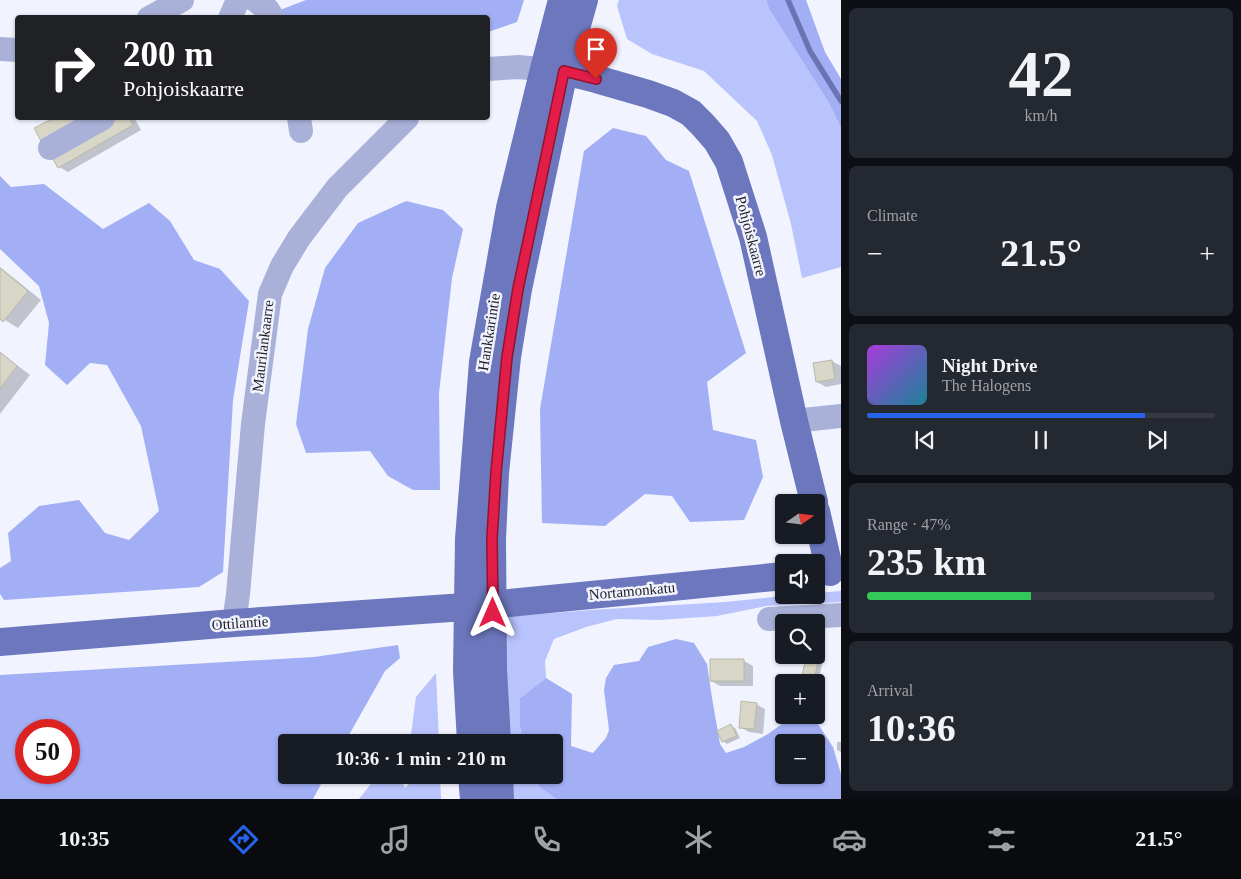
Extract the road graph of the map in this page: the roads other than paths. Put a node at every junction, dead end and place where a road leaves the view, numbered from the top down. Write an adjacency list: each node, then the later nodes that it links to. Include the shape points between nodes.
1 (182, 0): 6 (street)
2 (238, 0): 7 (street)
3 (255, 0): 8 (street)
4 (562, 0): 12 (main road, Hankkarintie)
5 (584, 0): 12 (main road, Hankkarintie)
6 (154, 15)
7 (231, 15)
8 (271, 15)
9 (0, 49): 10 (street)
10 (15, 50)
11 (490, 69): 12 (street)
12 (554, 70): 17 (main road, Pohjoiskaarre, via 596,79 673,103 691,113 717,141 729,162 753,237); 27 (main road, Hankkarintie, via 507,357 496,473 481,539)
13 (99, 120): 15 (street)
14 (405, 120): 25 (street, Maurilankaarre, via 337,188 299,238 270,294 253,424)
15 (50, 148)
16 (841, 416): 17 (street)
17 (794, 421): 18 (main road, Pohjoiskaarre)
18 (812, 494)
19 (823, 544): 20 (main road)
20 (829, 572)
21 (775, 577): 22 (main road, Nortamonkatu)
22 (479, 606): 25 (main road, Ottilantie)
23 (841, 615): 24 (street)
24 (769, 619)
25 (234, 623): 26 (main road, Ottilantie)
26 (0, 642)
27 (480, 670): 28 (main road); 29 (main road)
28 (472, 734)
29 (495, 734)
30 (473, 784): 32 (main road)
31 (499, 784): 33 (main road)
32 (474, 799)
33 (500, 799)

